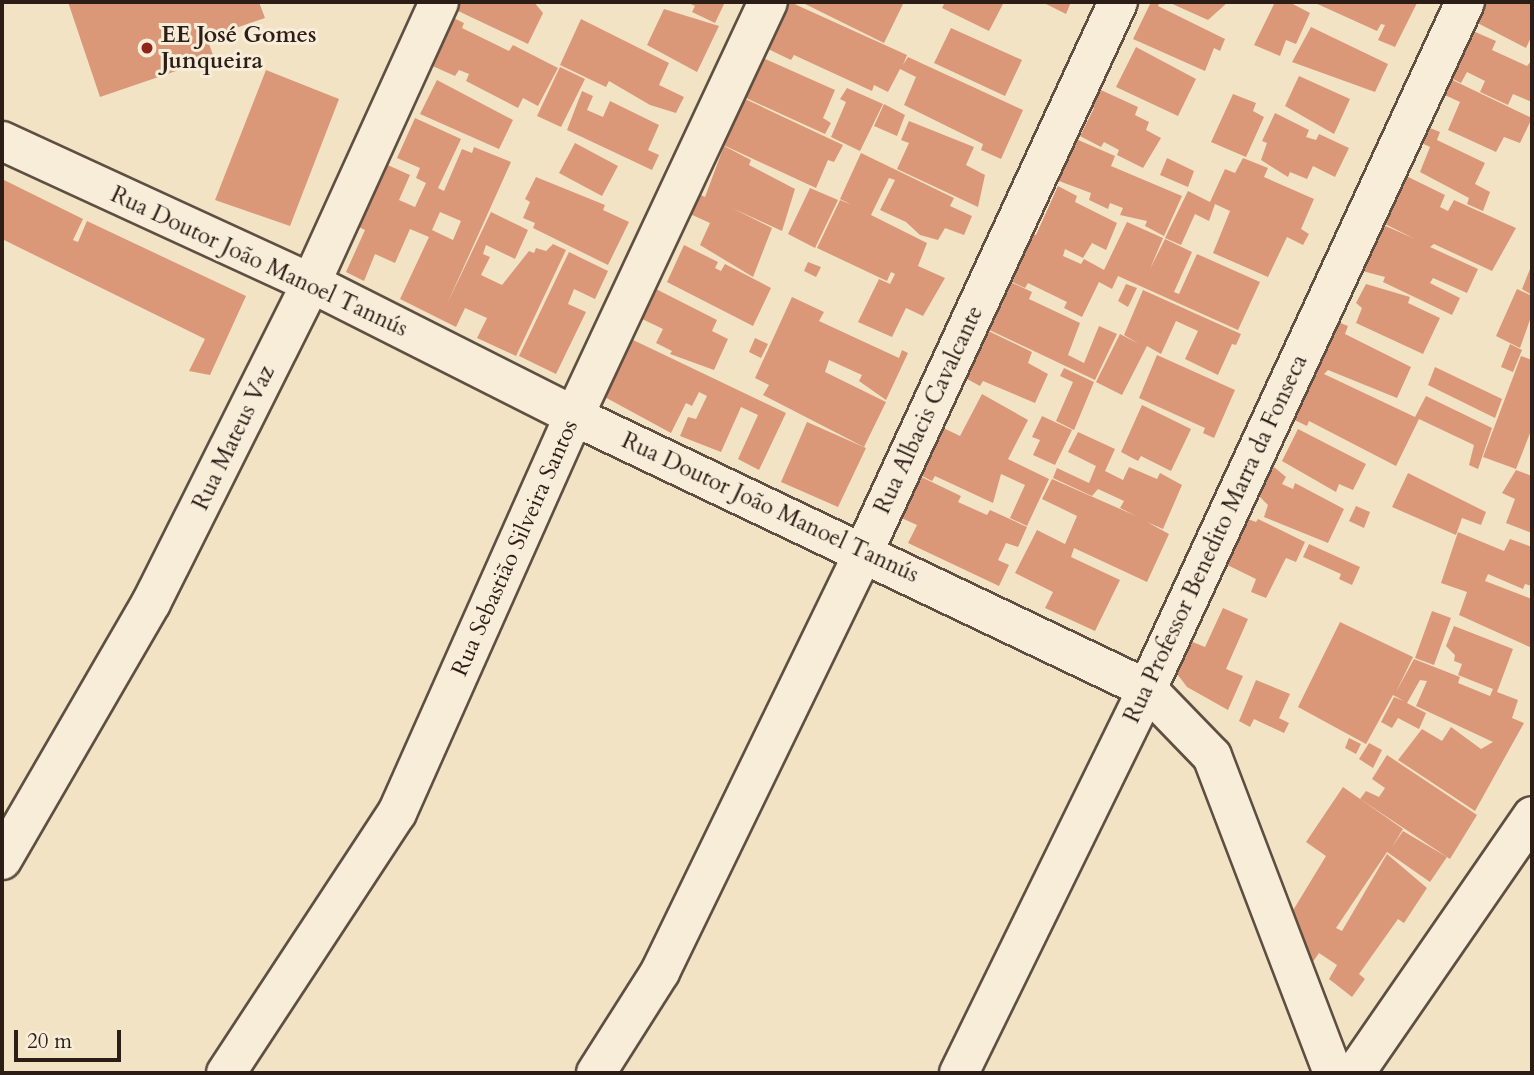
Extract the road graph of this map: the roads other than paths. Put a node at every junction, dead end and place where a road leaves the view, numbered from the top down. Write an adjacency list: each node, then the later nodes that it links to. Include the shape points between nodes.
1 (439, 2): 6 (street, Rua Mateus Vaz)
2 (768, 2): 7 (street, Rua Sebastião Silveira Santos)
3 (1118, 2): 8 (street, Rua Albacis Cavalcante)
4 (1465, 2): 9 (street, Rua Professor Benedito Marra da Fonseca)
5 (2, 141): 6 (street, Rua Doutor João Manoel Tannús)
6 (311, 282): 7 (street, Rua Doutor João Manoel Tannús); 11 (street, Rua Mateus Vaz, via 151,603)
7 (574, 416): 8 (street, Rua Doutor João Manoel Tannús); 12 (street, Rua Sebastião Silveira Santos, via 397,813)
8 (864, 551): 9 (street, Rua Doutor João Manoel Tannús); 13 (street, Rua Albacis Cavalcante, via 660,972)
9 (1147, 689): 14 (street, Rua Professor Benedito Marra da Fonseca); 15 (street, Rua Doutor João Manoel Tannús, via 1212,756)
10 (1532, 816): 16 (street)
11 (2, 860)
12 (226, 1073)
13 (596, 1073)
14 (959, 1073)
15 (1333, 1073)
16 (1355, 1073)

